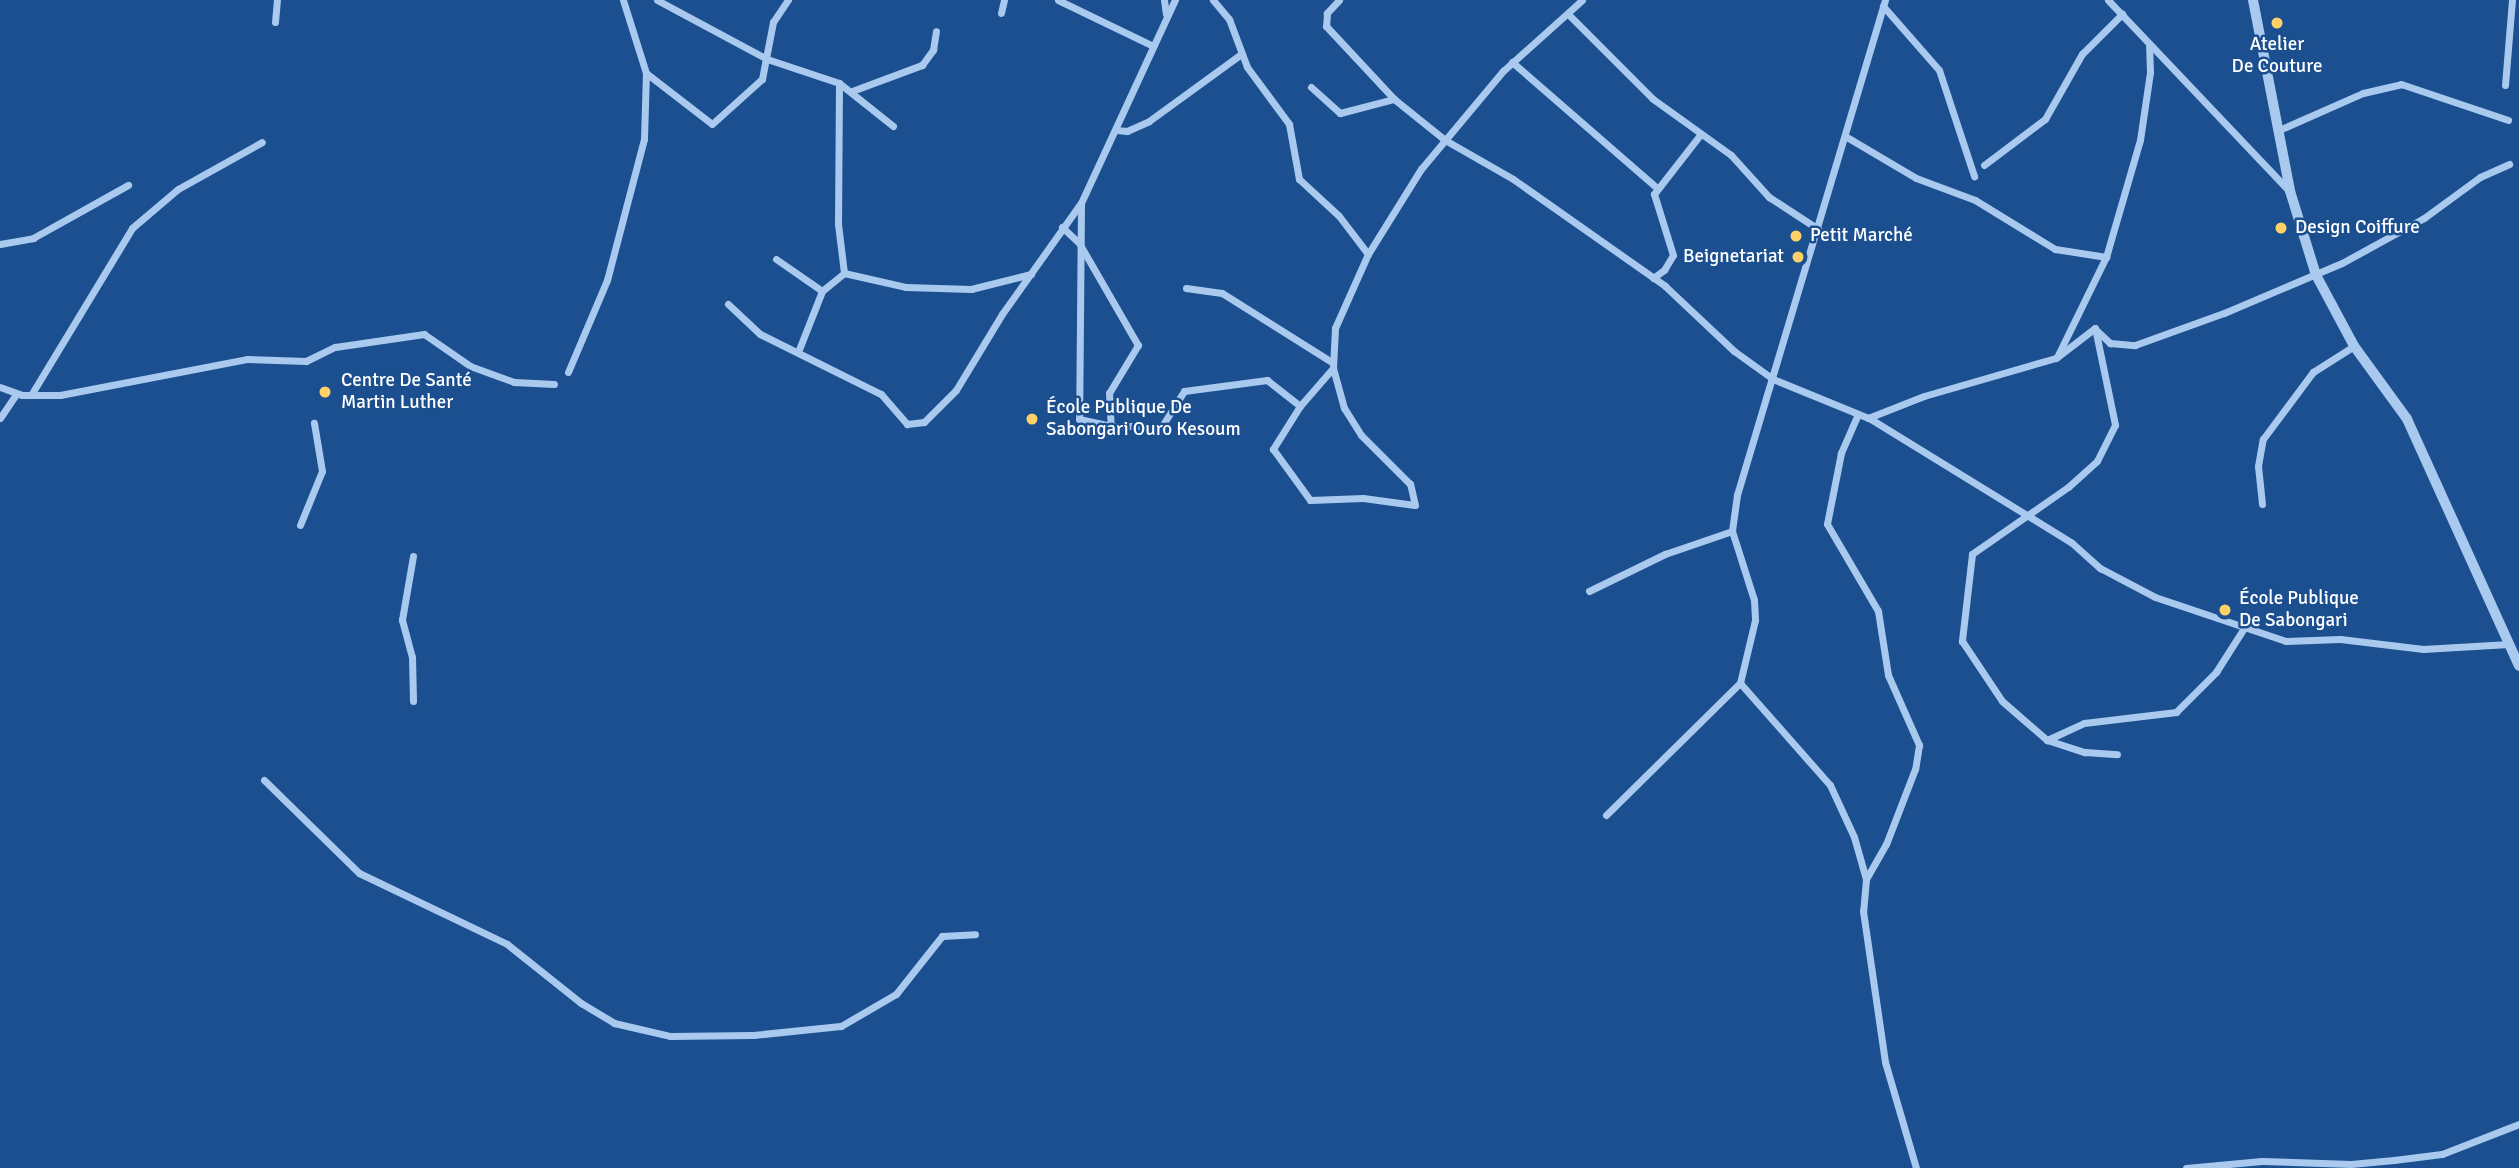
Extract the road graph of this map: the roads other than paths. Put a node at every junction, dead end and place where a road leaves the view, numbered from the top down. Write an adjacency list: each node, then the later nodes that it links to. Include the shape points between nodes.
1 (277, 0): 20 (street)
2 (623, 0): 27 (street)
3 (657, 0): 25 (street)
4 (788, 0): 25 (street, via 773,22)
5 (1004, 0): 16 (street)
6 (1058, 0): 22 (street)
7 (1164, 0): 17 (street)
8 (1175, 0): 17 (street)
9 (1213, 0): 24 (street, via 1229,19)
10 (1339, 0): 32 (street, via 1327,13 1326,26)
11 (1582, 0): 18 (street)
12 (2108, 0): 19 (street)
13 (2253, 0): 36 (street)
14 (2512, 0): 29 (street)
15 (1884, 3): 38 (street); 43 (street, via 1939,71)
16 (1000, 13)
17 (1167, 14): 22 (street)
18 (1568, 14): 26 (street); 37 (street, via 1653,99)
19 (2122, 14): 23 (street); 42 (street, via 2081,54 2045,119)
20 (275, 22)
21 (936, 31): 31 (street, via 933,50 922,65)
22 (1153, 46): 35 (street)
23 (2148, 46): 46 (street); 53 (street, via 2150,72 2140,141)
24 (1240, 55): 35 (street, via 1149,121 1127,131); 52 (street, via 1289,124 1299,179 1339,216)
25 (767, 59): 27 (street, via 762,79 712,124); 28 (street)
26 (1512, 62): 39 (street); 45 (street)
27 (646, 73): 67 (street, via 644,139 607,280)
28 (839, 83): 31 (street); 55 (street, via 838,224)
29 (2505, 85)
30 (1311, 87): 32 (street, via 1340,113)
31 (852, 91): 34 (street)
32 (1394, 99): 39 (street)
33 (2508, 120): 36 (street, via 2402,84 2363,93)
34 (893, 126)
35 (1116, 130): 47 (street)
36 (2279, 130): 46 (street)
37 (1700, 135): 45 (street); 49 (street, via 1731,156 1769,197)
38 (1845, 136): 49 (street); 53 (street, via 1916,178 1975,200 2055,249)
39 (1446, 140): 52 (street, via 1414,179); 58 (street, via 1514,179)
40 (262, 142): 72 (street, via 178,189 132,228)
41 (2509, 164): 57 (street, via 2480,177 2424,218)
42 (1984, 165)
43 (1974, 176)
44 (128, 185): 51 (street, via 33,238)
45 (1657, 188): 58 (street, via 1656,200 1673,254)
46 (2290, 191): 57 (street)
47 (1081, 203): 48 (street); 50 (street)
48 (1062, 227): 50 (street); 56 (street)
49 (1818, 229): 68 (street)
50 (1079, 243): 78 (street, via 1138,345 1109,393); 78 (street, via 1079,419)
51 (0, 244)
52 (1368, 254): 66 (street, via 1335,328)
53 (2106, 257): 65 (street)
54 (776, 259): 60 (street)
55 (844, 273): 56 (street, via 906,287 971,289); 60 (street)
56 (1031, 274): 64 (street, via 956,390 919,425 902,421 875,391)
57 (2316, 275): 62 (street, via 2135,345 2110,343); 63 (street)
58 (1653, 278): 68 (street, via 1734,351)
59 (1186, 288): 66 (street, via 1222,293)
60 (822, 291): 64 (street)
61 (728, 304): 64 (street, via 754,330)
62 (2095, 328): 65 (street); 80 (street, via 2115,425 2097,461 2056,497)
63 (2354, 346): 79 (street, via 2313,372 2263,439 2258,466); 86 (street, via 2397,402)
64 (798, 352)
65 (2056, 358): 76 (street, via 1924,396)
66 (1333, 365): 73 (street); 73 (street, via 1350,419 1410,484 1415,505 1363,498 1310,500 1273,449)
67 (568, 372)
68 (1773, 379): 74 (street); 82 (street, via 1737,495)
69 (554, 384): 72 (street, via 513,382 470,366 424,334 335,347 306,361 247,359 60,395)
70 (0, 387): 71 (street)
71 (16, 394): 72 (street); 75 (street)
72 (32, 396)
73 (1300, 406): 78 (street, via 1267,380 1213,384 1184,391 1162,426)
74 (1858, 414): 76 (street); 94 (street, via 1841,453 1826,524 1878,611 1888,675 1919,745 1915,769 1890,834)
75 (0, 418)
76 (1868, 418): 80 (street)
77 (314, 423): 81 (street, via 321,471)
78 (1111, 426)
79 (2262, 504)
80 (2026, 514): 85 (street, via 2100,568 2155,597); 90 (street, via 1972,555 1962,641 2002,701)
81 (300, 525)
82 (1732, 531): 84 (street, via 1665,554); 88 (street, via 1754,600 1755,620)
83 (412, 556): 89 (street, via 402,620 412,657)
84 (1589, 590)
85 (2244, 628): 86 (street, via 2286,641 2340,639 2423,649); 90 (street, via 2216,672 2176,712 2084,723)
86 (2509, 644): 87 (street)
87 (2519, 666)
88 (1740, 683): 93 (street); 94 (street, via 1830,785 1854,837)
89 (413, 701)
90 (2047, 740): 91 (street, via 2085,752)
91 (2117, 754)
92 (264, 780): 95 (street, via 359,873 507,944 581,1003 614,1023 670,1036 753,1035 841,1026 896,994 942,936)
93 (1606, 815)
94 (1866, 879): 97 (street, via 1863,911 1881,1039)
95 (975, 934)
96 (2519, 1124): 98 (street, via 2442,1154 2351,1164 2262,1161)
97 (1916, 1168)
98 (2186, 1168)

